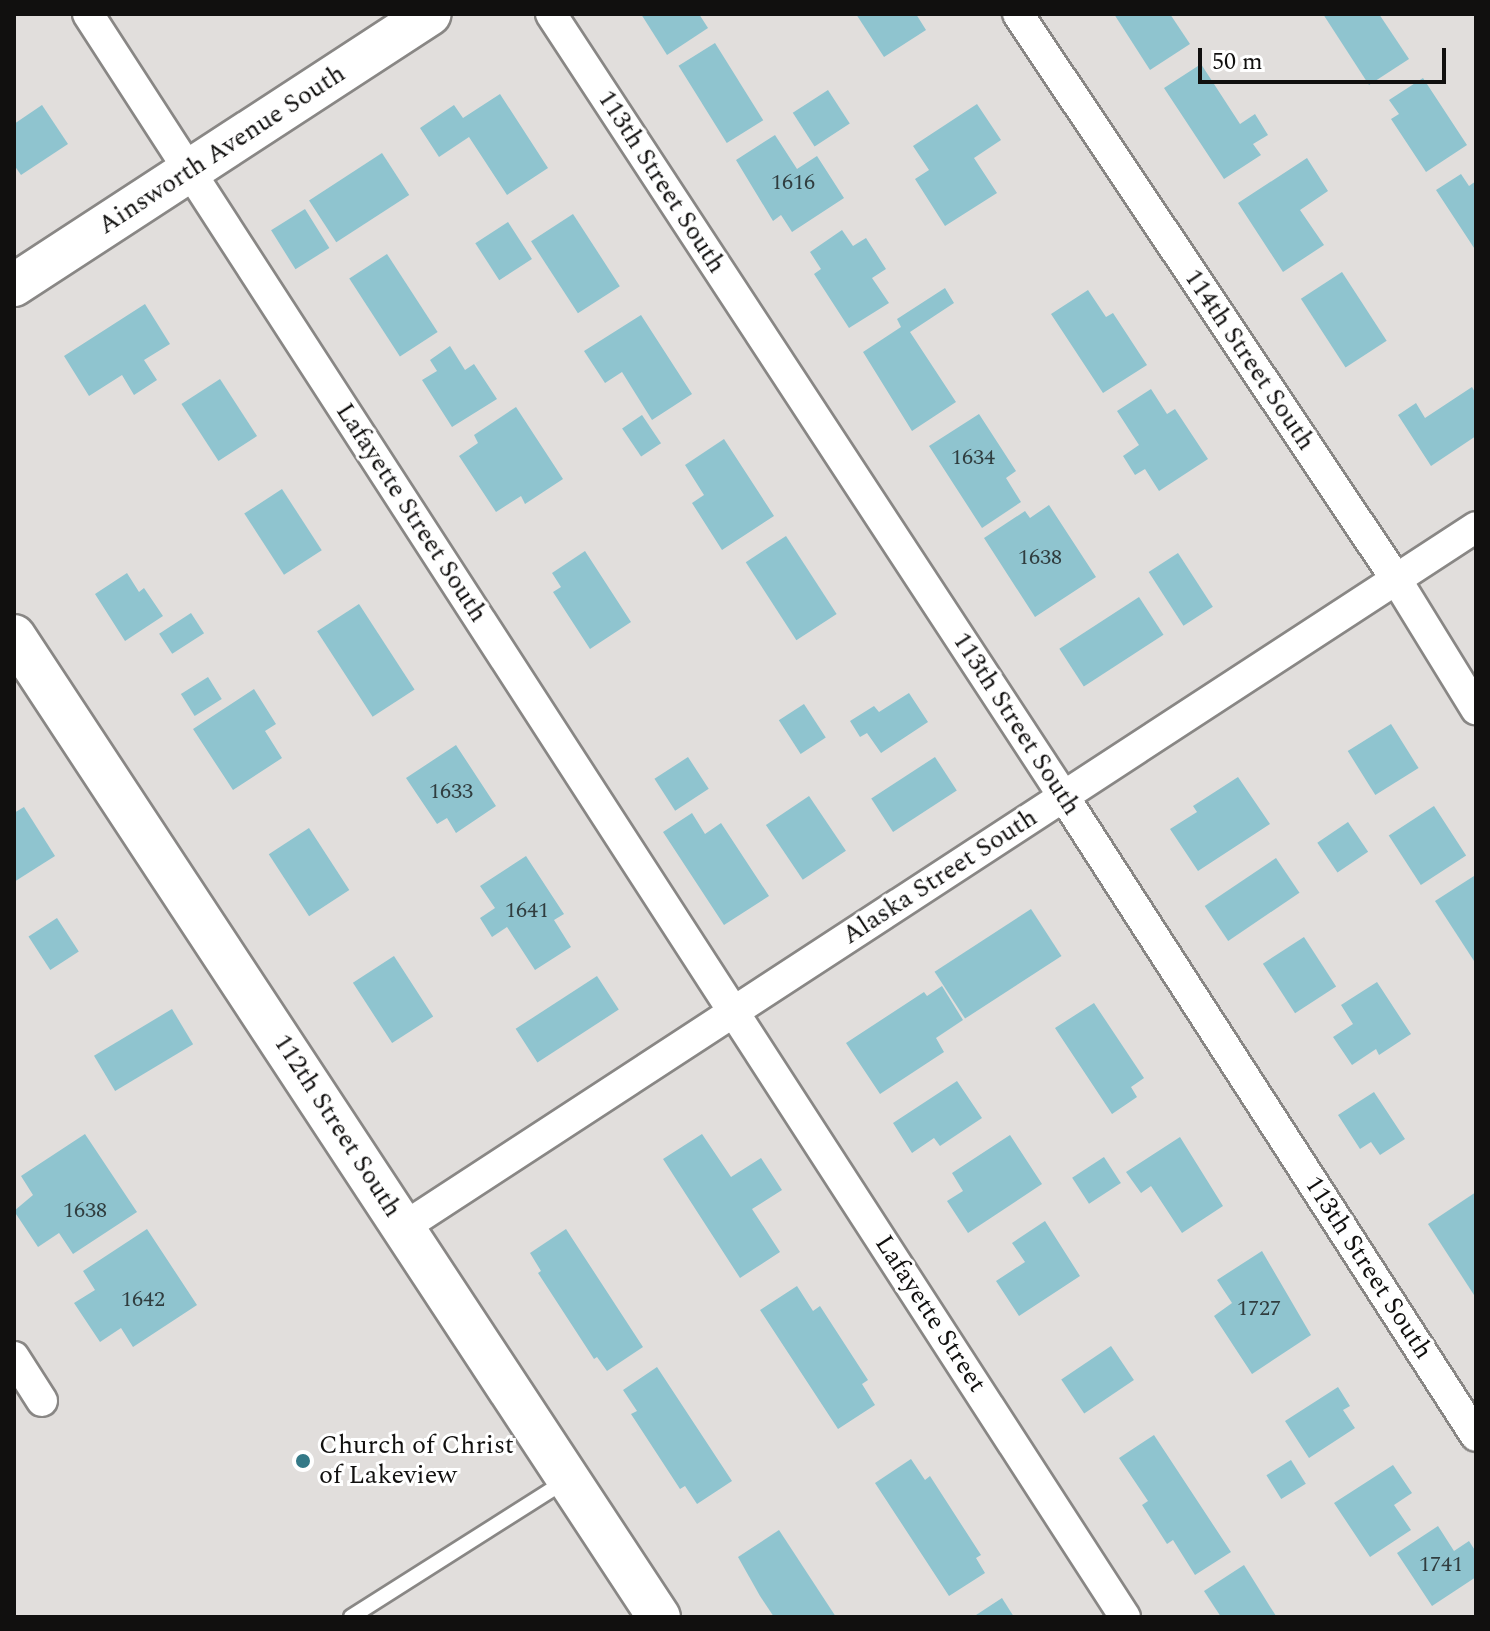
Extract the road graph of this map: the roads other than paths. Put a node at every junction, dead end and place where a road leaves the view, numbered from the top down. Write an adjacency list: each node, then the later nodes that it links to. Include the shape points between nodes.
1 (88, 14): 5 (street, Lafayette Street South)
2 (430, 14): 5 (main road, Ainsworth Avenue South)
3 (551, 14): 11 (street, 113th Street South)
4 (1018, 14): 8 (street, 114th Street South)
5 (190, 171): 6 (main road, Ainsworth Avenue South); 12 (street, Lafayette Street South)
6 (14, 285)
7 (1476, 527): 8 (street, Alaska Street South)
8 (1396, 579): 10 (street, 114th Street South); 11 (street, Alaska Street South)
9 (14, 636): 13 (main road, 112th Street South)
10 (1476, 709)
11 (1064, 797): 12 (street, Alaska Street South); 16 (street, 113th Street South)
12 (735, 1012): 13 (street, Alaska Street South); 20 (street, Lafayette Street)
13 (404, 1227): 17 (main road, 112th Street South)
14 (14, 1357): 15 (street)
15 (42, 1401)
16 (1476, 1436)
17 (569, 1479): 18 (lane); 19 (main road, 112th Street South)
18 (351, 1617)
19 (659, 1617)
20 (1125, 1617)

